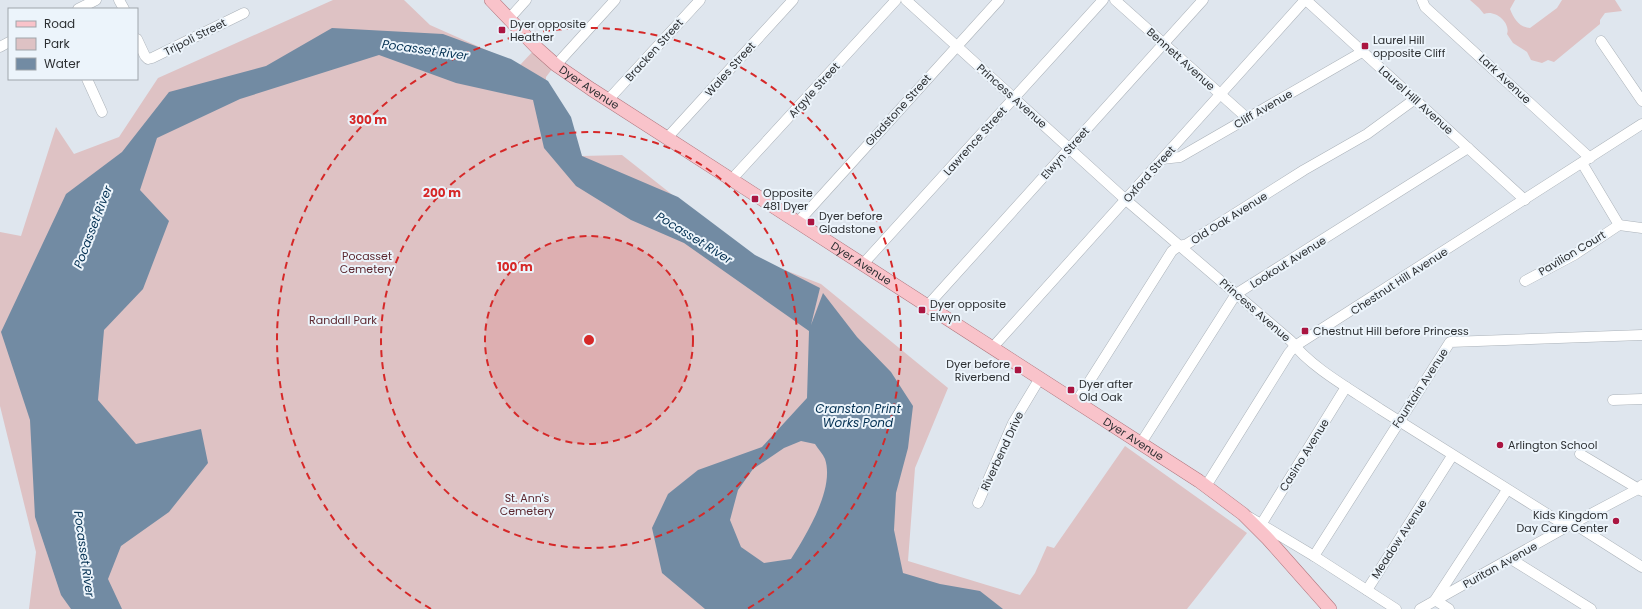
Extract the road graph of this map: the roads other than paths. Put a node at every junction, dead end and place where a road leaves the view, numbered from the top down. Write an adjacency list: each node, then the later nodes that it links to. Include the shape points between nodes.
1 (96, 0): 15 (street)
2 (491, 0): 17 (main road, Dyer Avenue)
3 (526, 0): 17 (street)
4 (615, 0): 23 (street)
5 (700, 0): 28 (street, Bracken Street)
6 (793, 0): 33 (street, Wales Street)
7 (896, 0): 38 (street, Argyle Street)
8 (906, 0): 21 (street, Princess Avenue)
9 (999, 0): 21 (street, Gladstone Street)
10 (1103, 0): 26 (street, Lawrence Street)
11 (1115, 0): 20 (street, Bennett Avenue)
12 (1203, 0): 20 (street, Elwyn Street)
13 (1306, 0): 22 (street, Laurel Hill Avenue); 25 (street, Oxford Street)
14 (1422, 0): 37 (street, Lark Avenue, via 1425,7)
15 (80, 8)
16 (244, 13): 19 (street, Tripoli Street, via 152,58 146,58)
17 (509, 19): 23 (main road, Dyer Avenue)
18 (1601, 40): 29 (street)
19 (138, 41)
20 (1164, 44): 25 (street, Bennett Avenue); 34 (street, Elwyn Street)
21 (956, 46): 26 (street, Princess Avenue); 41 (street, Gladstone Street)
22 (1362, 52): 27 (street, Laurel Hill Avenue); 31 (street, Cliff Avenue)
23 (556, 65): 28 (main road, Dyer Avenue)
24 (87, 80): 30 (street)
25 (1221, 95): 31 (street, Bennett Avenue); 36 (street, Oxford Street)
26 (1013, 99): 34 (street, Princess Avenue); 45 (street, Lawrence Street)
27 (1414, 99): 35 (street, Laurel Hill Avenue); 44 (street, Old Oak Avenue, via 1367,134 1304,170 1187,244)
28 (608, 100): 33 (main road, Dyer Avenue)
29 (1642, 101)
30 (102, 112)
31 (1248, 118): 36 (street, Cliff Avenue, via 1180,157)
32 (1642, 124): 37 (street, Chestnut Hill Avenue)
33 (667, 138): 38 (main road, Dyer Avenue)
34 (1070, 148): 39 (street, Princess Avenue); 48 (street, Elwyn Street)
35 (1468, 148): 40 (street, Laurel Hill Avenue); 47 (street, Lookout Avenue)
36 (1162, 159): 39 (street, Oxford Street)
37 (1586, 160): 40 (street, Chestnut Hill Avenue); 42 (street, Lark Avenue)
38 (732, 180): 41 (main road, Dyer Avenue)
39 (1126, 200): 44 (street, Princess Avenue); 51 (street, Oxford Street)
40 (1525, 200): 50 (street, Chestnut Hill Avenue)
41 (798, 222): 45 (main road, Dyer Avenue)
42 (1618, 225): 43 (street); 46 (street, Pavilion Court, via 1574,255)
43 (1642, 228)
44 (1179, 246): 47 (street, Princess Avenue); 56 (street, Old Oak Avenue, via 1172,251 1143,295)
45 (863, 264): 48 (main road, Dyer Avenue)
46 (1525, 281)
47 (1236, 294): 50 (street, Princess Avenue); 58 (street, Lookout Avenue)
48 (928, 305): 51 (main road, Dyer Avenue)
49 (1642, 334): 57 (street, Fountain Avenue, via 1450,342)
50 (1295, 346): 53 (street, Princess Avenue, via 1300,353); 61 (street, Chestnut Hill Avenue, via 1288,353)
51 (993, 347): 52 (main road, Dyer Avenue)
52 (1040, 378): 56 (main road, Dyer Avenue); 64 (street, Riverbend Drive, via 1012,423)
53 (1346, 386): 57 (street, Princess Avenue); 66 (street, Casino Avenue)
54 (1642, 399): 55 (street)
55 (1613, 400)
56 (1077, 401): 58 (main road, Dyer Avenue)
57 (1399, 420): 60 (street, Princess Avenue); 68 (street, Fountain Avenue)
58 (1142, 443): 61 (main road, Dyer Avenue)
59 (1580, 454): 62 (street)
60 (1452, 456): 63 (street, Princess Avenue); 71 (street, Meadow Avenue)
61 (1206, 486): 65 (main road, Dyer Avenue)
62 (1641, 488): 67 (street, Puritan Avenue)
63 (1507, 490): 67 (street, Princess Avenue, via 1560,522); 72 (street)
64 (978, 503)
65 (1243, 514): 66 (street, Dyer Avenue); 73 (main road, Dyer Avenue)
66 (1262, 523): 68 (street, Dyer Avenue)
67 (1570, 525): 69 (street, Puritan Avenue); 70 (street, Princess Avenue, via 1579,527)
68 (1314, 556): 71 (street, Meadow Avenue)
69 (1511, 559): 72 (street, Puritan Avenue); 77 (street)
70 (1642, 567)
71 (1366, 590): 74 (street)
72 (1436, 600): 75 (street, Puritan Avenue); 76 (street)
73 (1330, 609)
74 (1396, 609)
75 (1420, 609)
76 (1449, 609)
77 (1591, 609)

